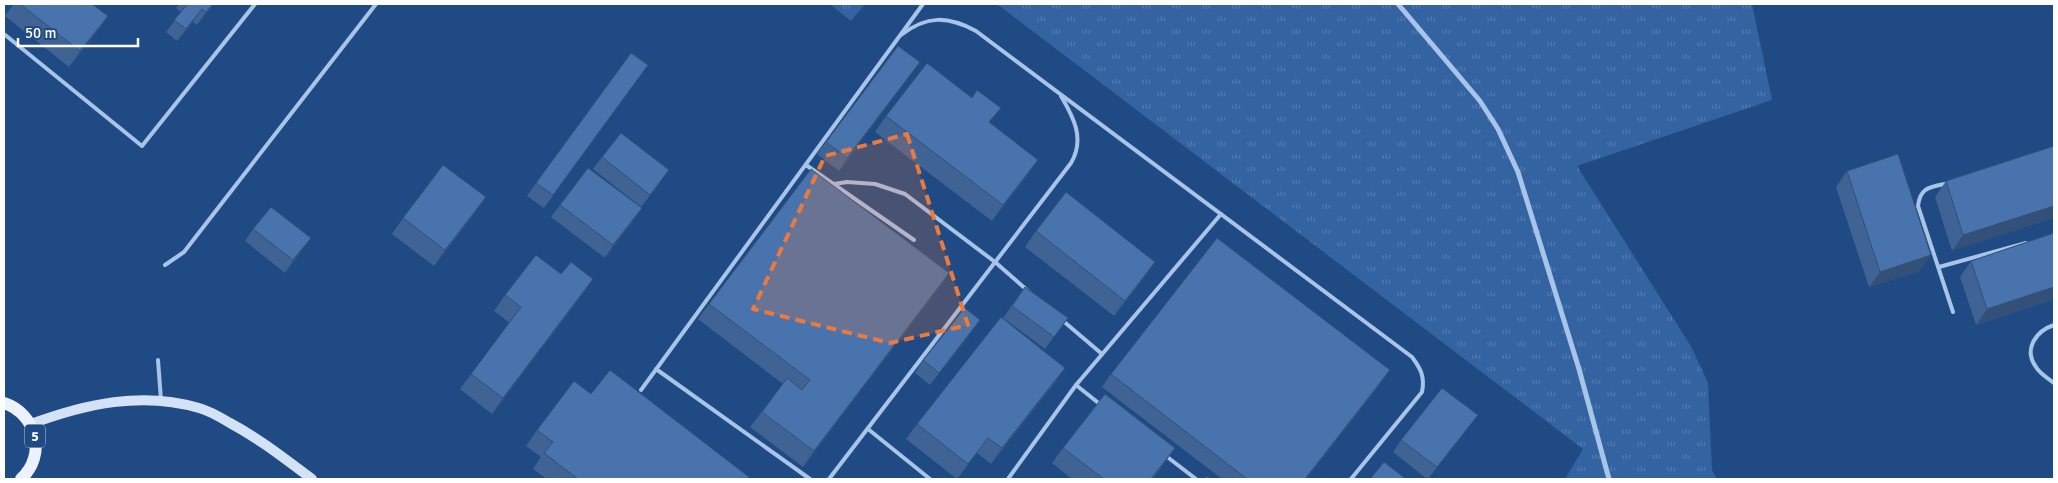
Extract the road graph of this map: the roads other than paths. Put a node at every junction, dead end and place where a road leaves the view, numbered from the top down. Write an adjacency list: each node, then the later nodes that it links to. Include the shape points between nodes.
1 (255, 4): 5 (lane, via 142,146)
2 (376, 4): 15 (lane, via 184,252)
3 (923, 4): 6 (lane)
4 (1398, 4): 41 (street, via 1480,101 1498,129 1518,172)
5 (4, 34)
6 (901, 35): 7 (lane, via 921,22 954,21 976,31); 8 (lane)
7 (1059, 92): 11 (lane); 14 (lane, via 1075,125 1076,154)
8 (806, 165): 10 (lane); 23 (lane)
9 (1952, 181): 16 (lane, via 1919,195 1918,206)
10 (834, 184): 12 (lane); 14 (lane, via 875,184 905,194)
11 (1221, 214): 21 (lane); 40 (lane, via 1412,357 1422,373 1424,382 1418,400)
12 (914, 240)
13 (2028, 242): 16 (lane)
14 (995, 262): 17 (lane); 31 (lane)
15 (165, 265)
16 (1938, 267): 18 (lane)
17 (1030, 293)
18 (1953, 312)
19 (1059, 317): 21 (lane)
20 (2054, 325): 24 (lane, via 2037,334 2031,350 2036,368)
21 (1102, 354): 25 (lane)
22 (158, 360): 27 (lane)
23 (656, 369): 26 (lane); 35 (lane)
24 (2054, 382)
25 (1076, 385): 29 (lane); 38 (lane)
26 (641, 390)
27 (161, 400): 30 (street, via 92,405); 34 (street, via 200,408 216,415 263,441)
28 (4, 403): 30 (main road, 5, via 16,408)
29 (1106, 408)
30 (31, 424): 33 (main road, 5, via 36,450 27,474)
31 (868, 429): 36 (lane); 37 (lane)
32 (1158, 450): 39 (lane)
33 (21, 479)
34 (312, 479)
35 (810, 479)
36 (829, 479)
37 (930, 479)
38 (1008, 479)
39 (1196, 479)
40 (1350, 479)
41 (1609, 479)

